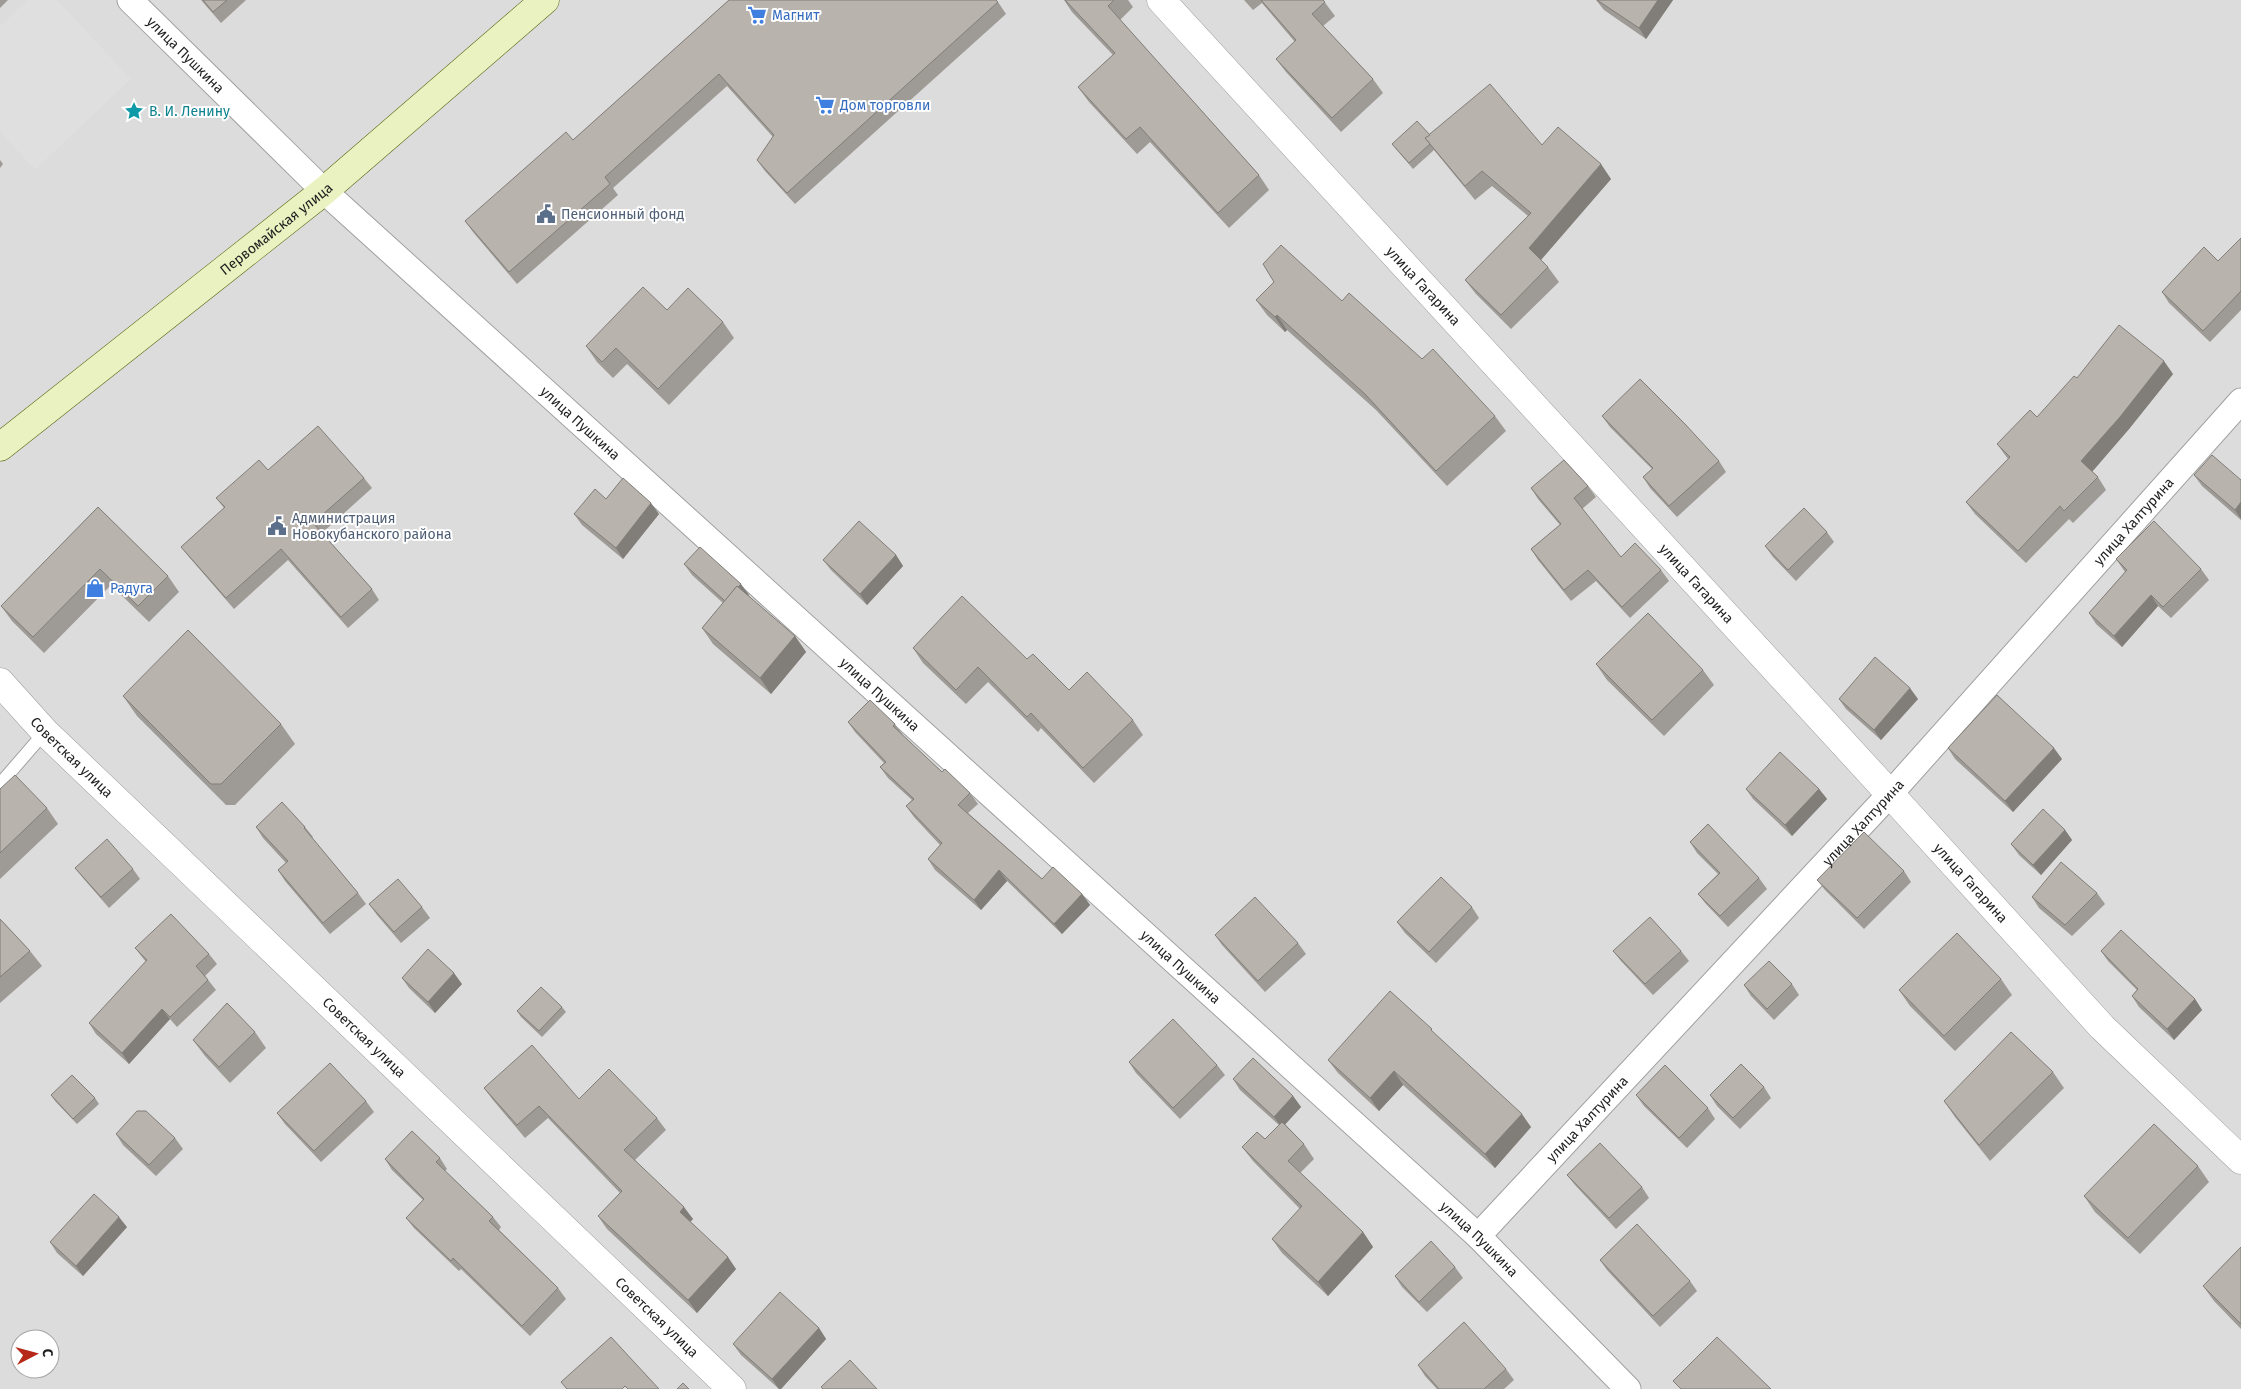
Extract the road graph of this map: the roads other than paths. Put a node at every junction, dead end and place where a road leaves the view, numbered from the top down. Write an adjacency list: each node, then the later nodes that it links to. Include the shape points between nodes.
1 (130, 0): 4 (street, улица Пушкина)
2 (545, 0): 4 (main road, Первомайская улица)
3 (1161, 0): 10 (street, улица Гагарина)
4 (324, 191): 6 (main road, Первомайская улица); 12 (street, улица Пушкина)
5 (2241, 401): 10 (street, улица Халтурина)
6 (0, 447)
7 (0, 682): 8 (street, Советская улица)
8 (46, 732): 9 (lane); 13 (street, Советская улица)
9 (0, 784)
10 (1890, 794): 11 (street, улица Гагарина, via 2102,1027); 12 (street, улица Халтурина)
11 (2241, 1160)
12 (1478, 1236): 14 (street, улица Пушкина)
13 (732, 1389)
14 (1628, 1389)

